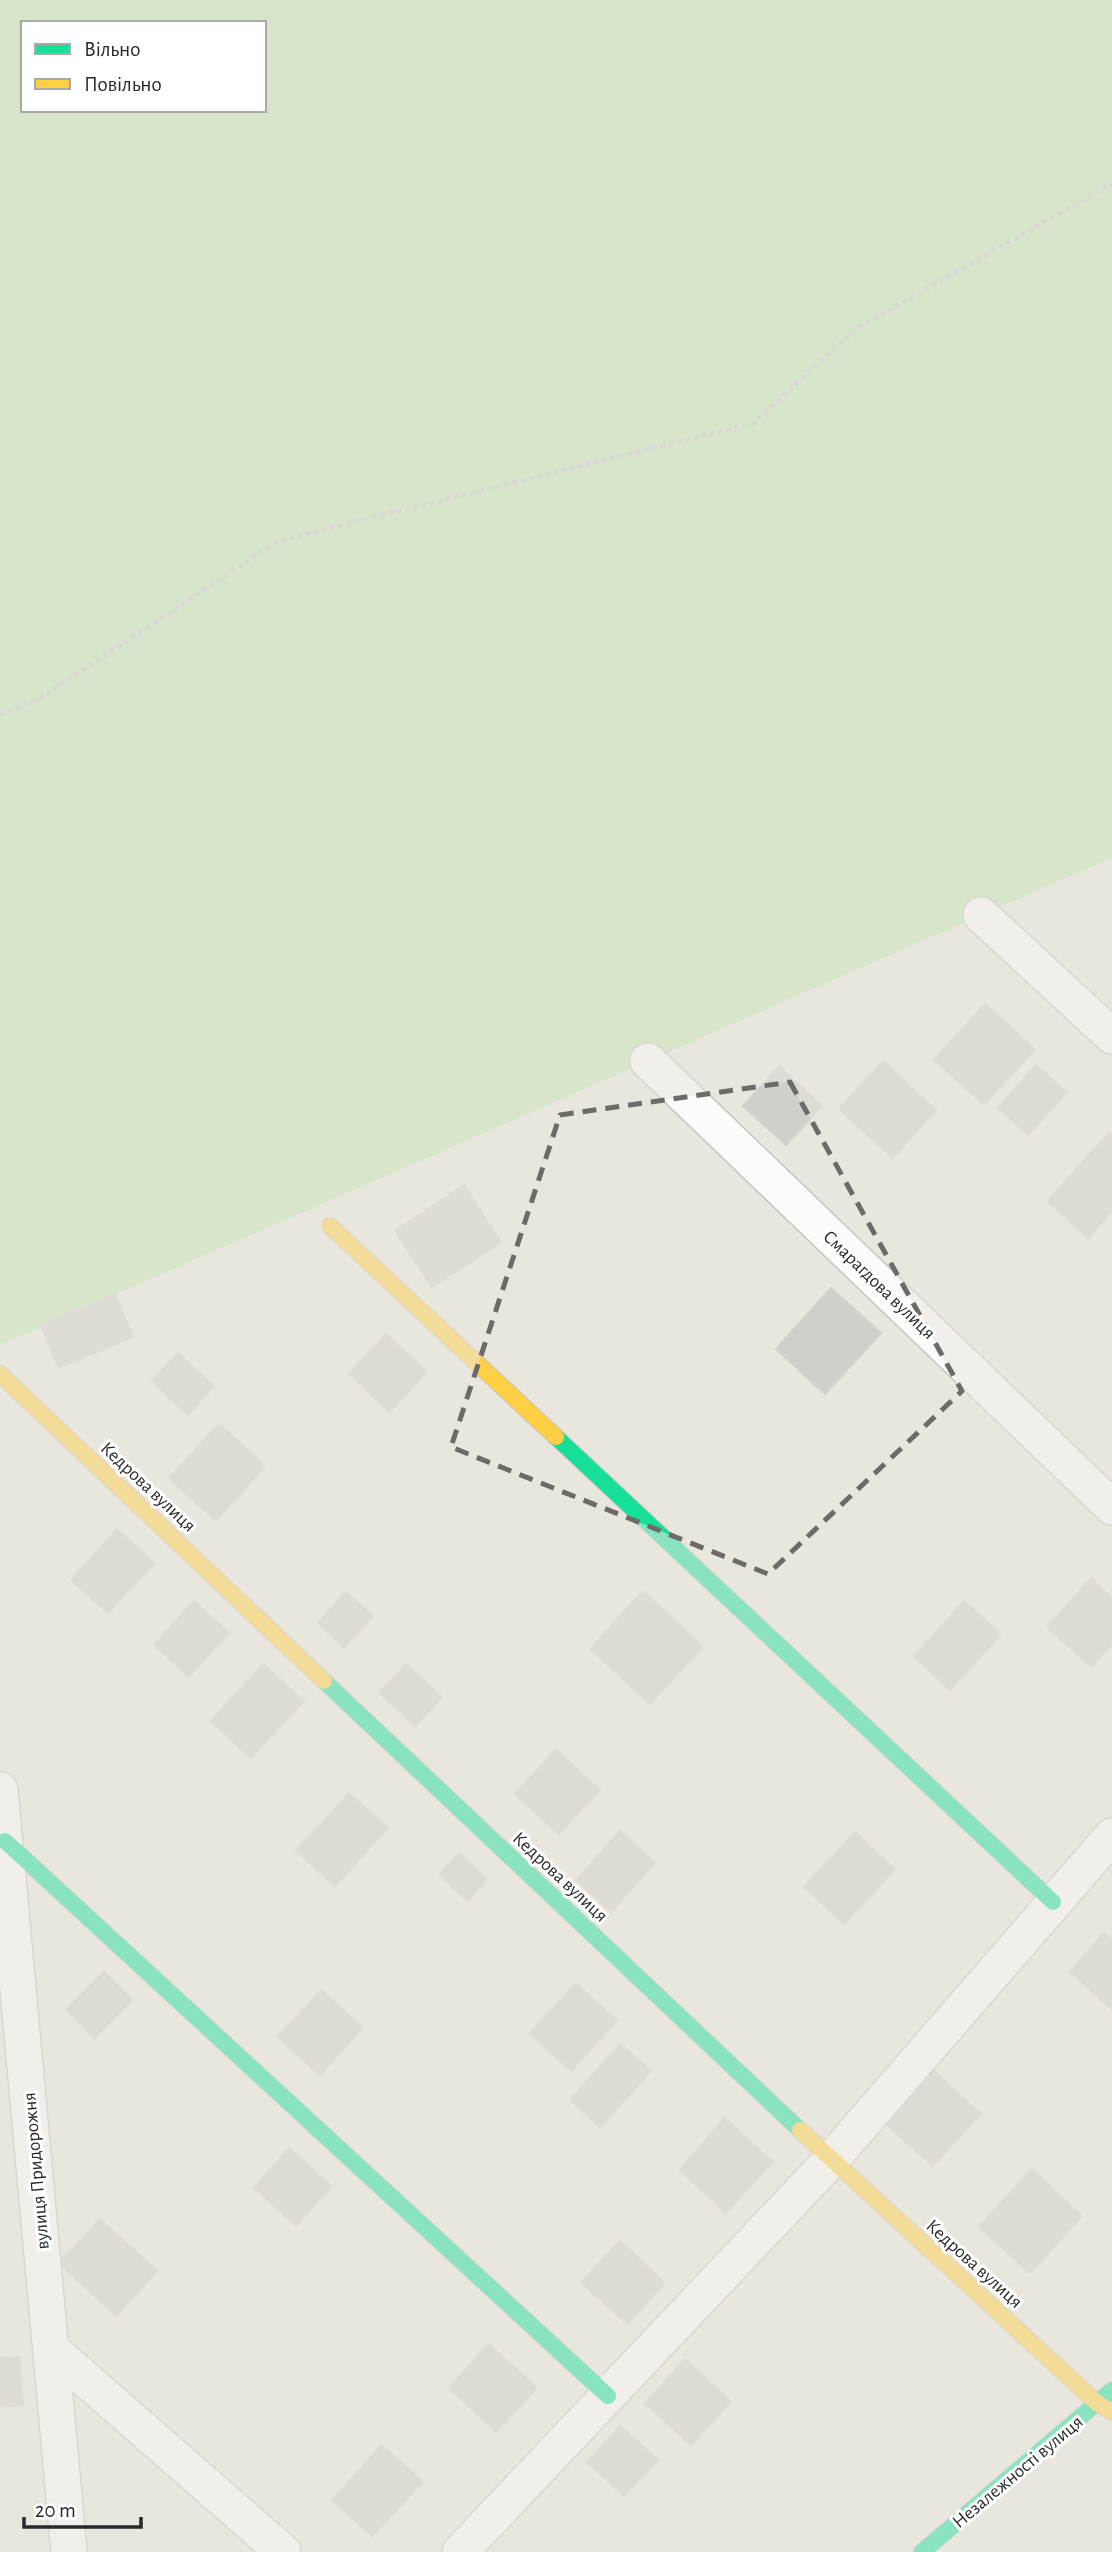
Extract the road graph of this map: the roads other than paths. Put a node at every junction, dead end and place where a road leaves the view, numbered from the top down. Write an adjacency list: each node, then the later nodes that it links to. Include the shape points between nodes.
1 (981, 915): 2 (street)
2 (1112, 1037)
3 (648, 1061): 6 (street, Смарагдова вулиця)
4 (330, 1226): 10 (street)
5 (0, 1374): 11 (street, Кедрова вулиця)
6 (1112, 1507)
7 (0, 1790): 9 (street, вулиця Придорожня)
8 (1112, 1836): 10 (street)
9 (5, 1841): 12 (street, вулиця Придорожня); 13 (street)
10 (1053, 1902): 11 (street)
11 (831, 2160): 13 (street); 14 (street, Кедрова вулиця)
12 (51, 2349): 15 (street, вулиця Придорожня); 16 (street)
13 (608, 2396): 17 (street)
14 (1107, 2402): 18 (street, Незалежності вулиця)
15 (69, 2552)
16 (283, 2552)
17 (460, 2552)
18 (922, 2552)

